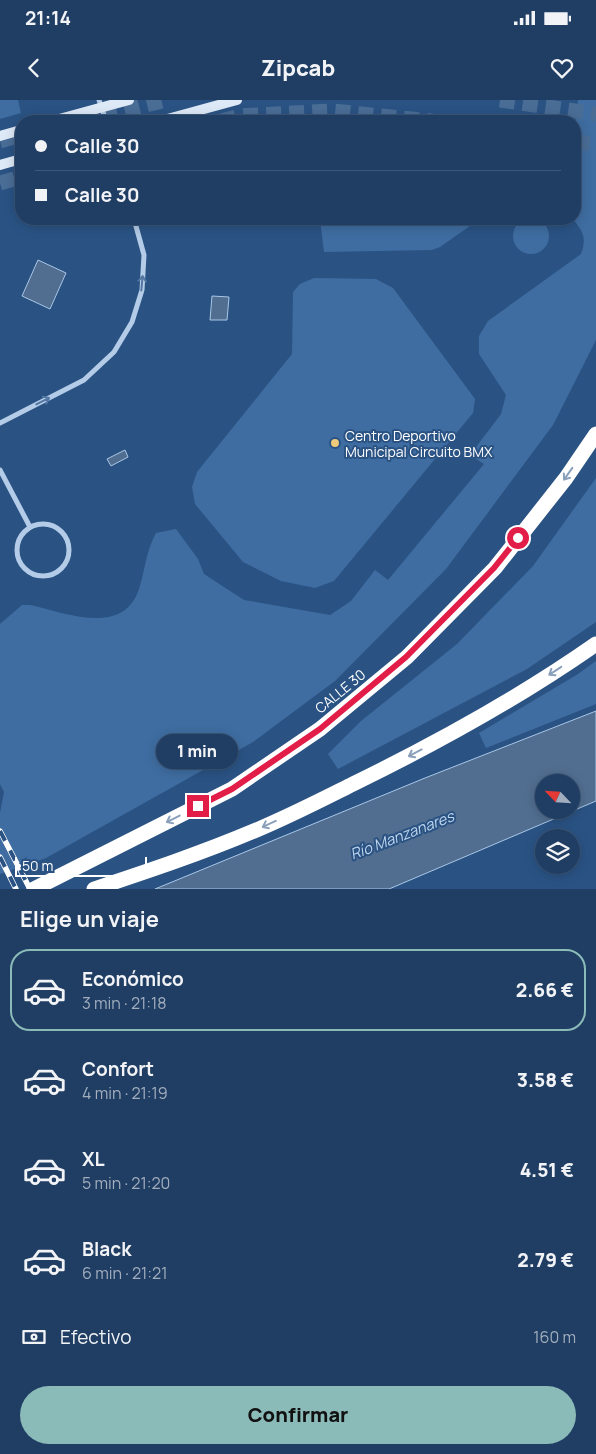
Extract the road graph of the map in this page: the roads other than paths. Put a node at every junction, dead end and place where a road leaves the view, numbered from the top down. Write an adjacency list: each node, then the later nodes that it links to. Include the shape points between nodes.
1 (129, 100): 3 (main road)
2 (237, 100): 5 (main road)
3 (100, 104): 4 (main road)
4 (69, 115)
5 (182, 115)
6 (15, 132): 7 (main road)
7 (0, 136)
8 (15, 160): 9 (main road)
9 (0, 164)
10 (136, 225): 11 (street, one-way to 10, via 84,380 114,352 132,322 142,290 144,255)
11 (0, 423)
12 (596, 434): 16 (highway, CALLE 30, one-way to 16, via 566,478 494,568 406,657 327,723 232,789)
13 (0, 470): 14 (street)
14 (30, 527): 14 (street, via 19,540 17,548 21,564 34,575 50,576 67,560 69,544 54,526 38,524)
15 (596, 644): 17 (highway, one-way to 17, via 492,711 388,767 222,844)
16 (34, 889)
17 (94, 889)

